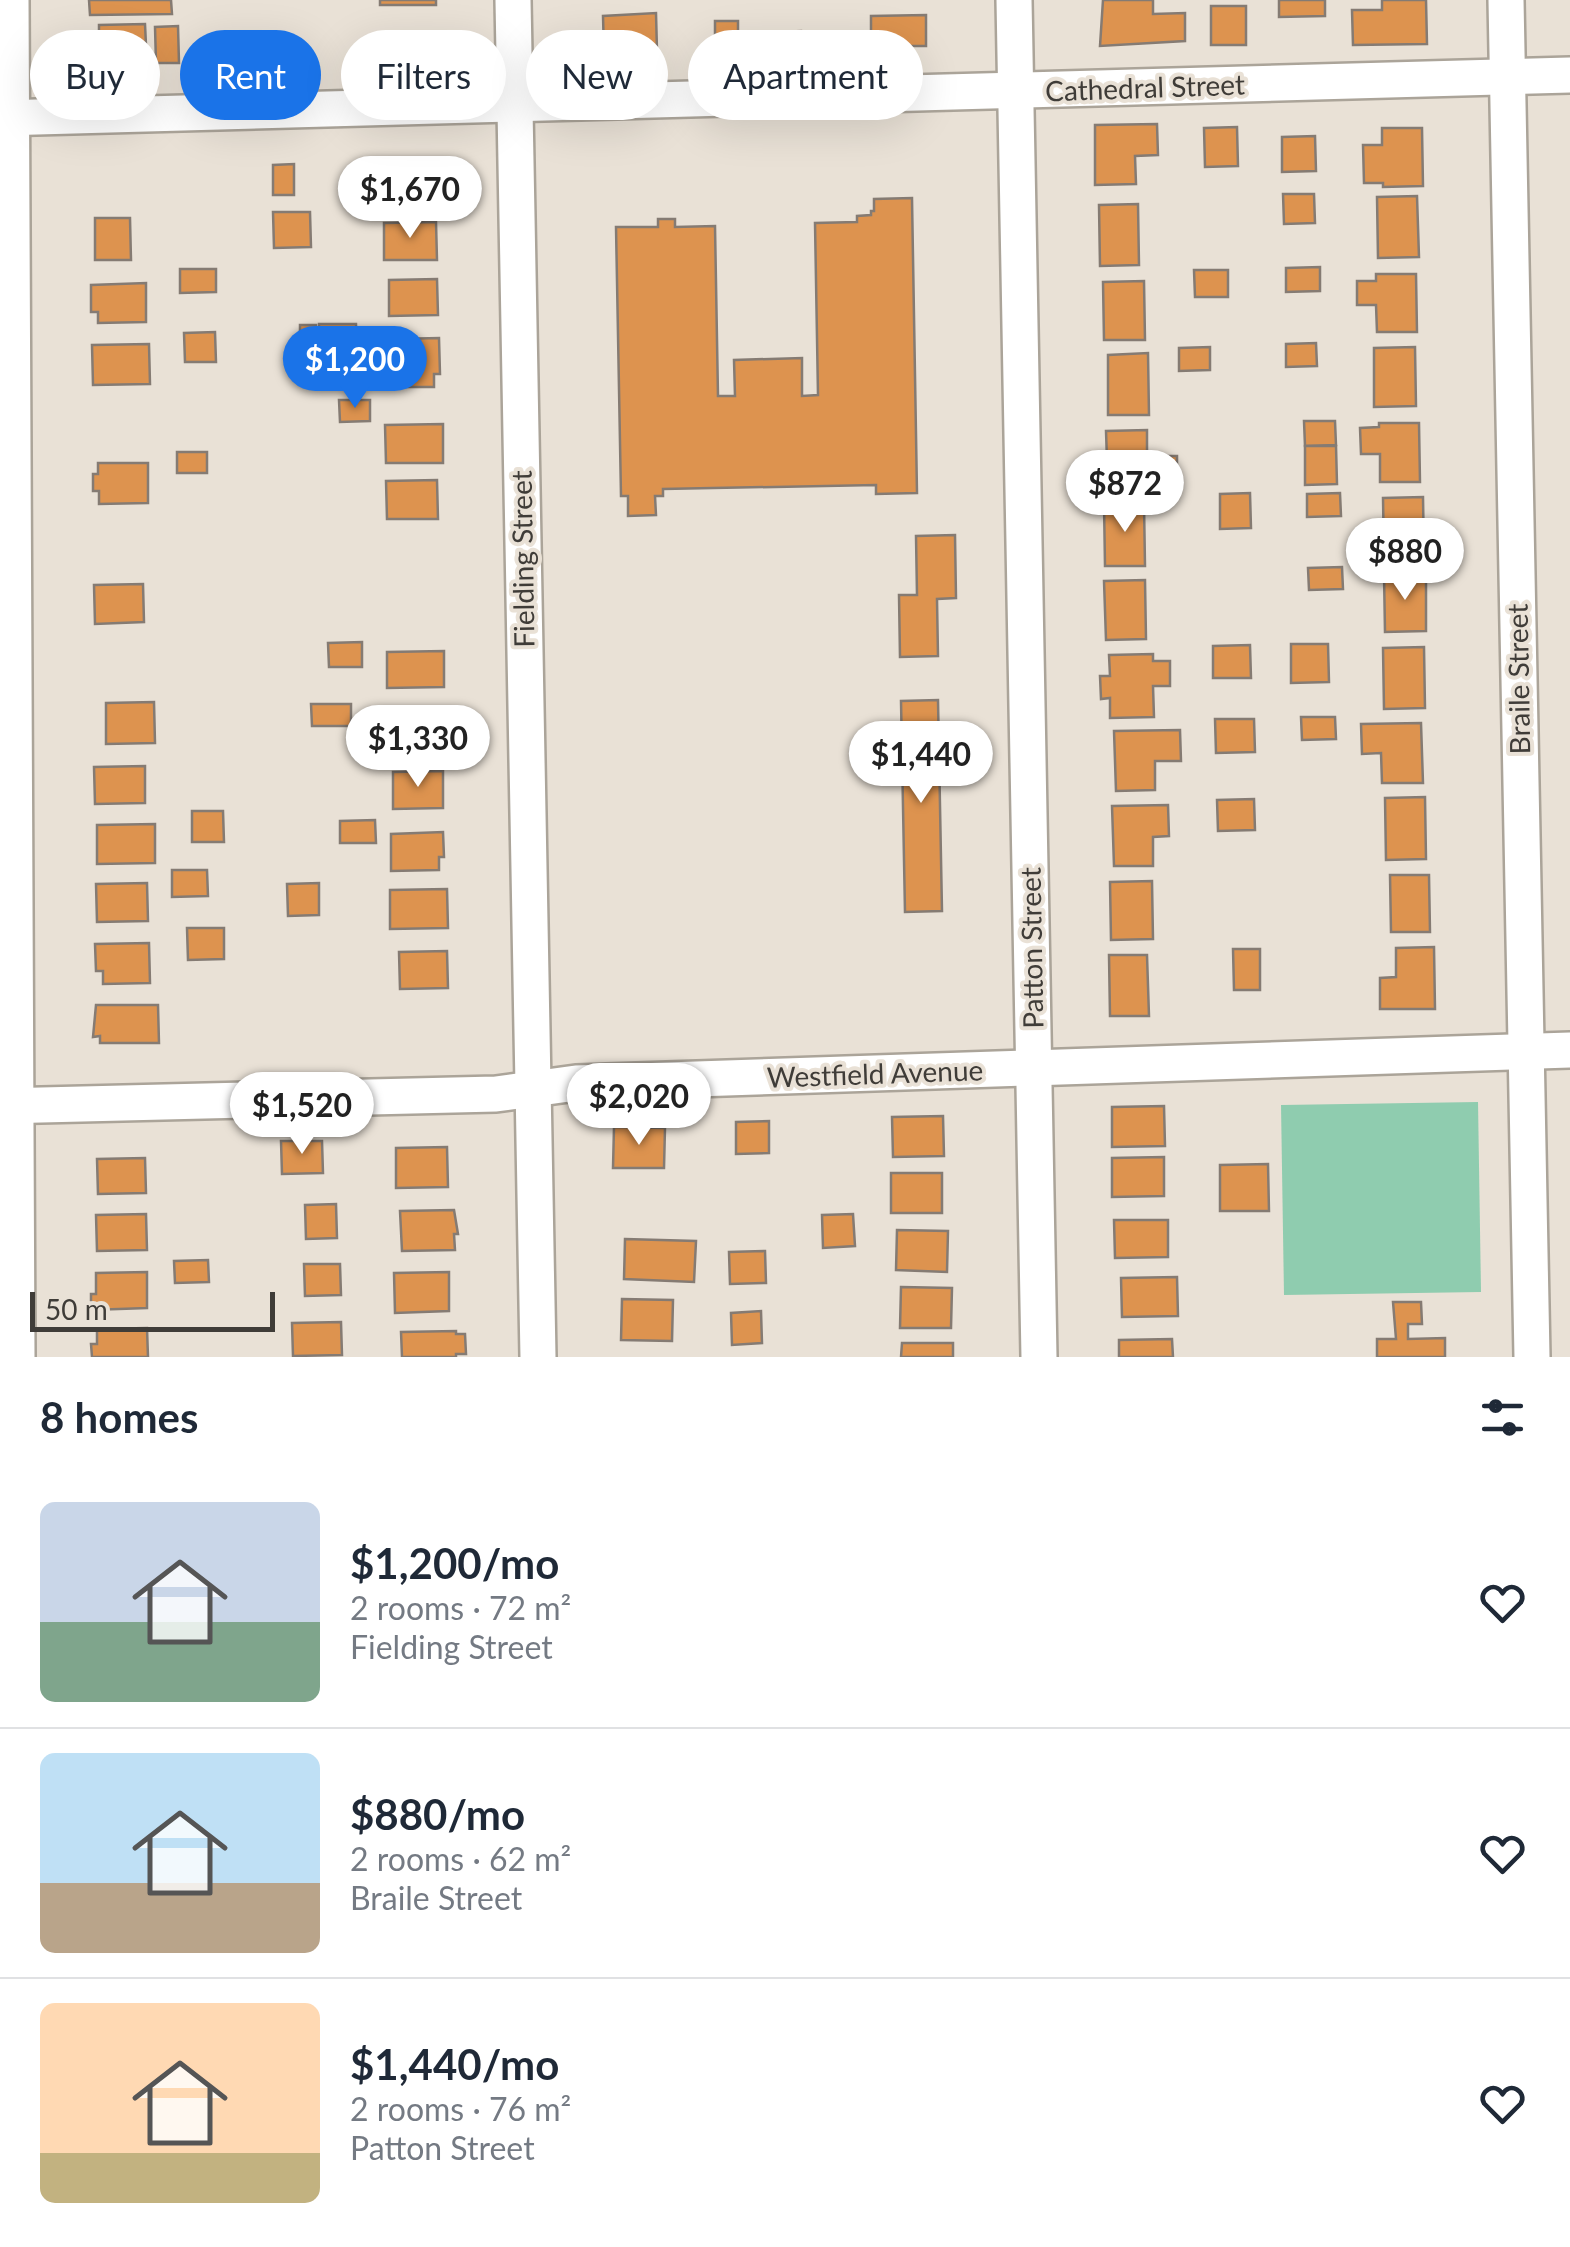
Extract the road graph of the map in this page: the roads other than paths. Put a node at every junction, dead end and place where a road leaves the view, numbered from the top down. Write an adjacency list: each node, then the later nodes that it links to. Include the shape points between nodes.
1 (11, 0): 9 (street)
2 (512, 0): 8 (street, Fielding Street)
3 (1014, 0): 7 (street, Patton Street)
4 (1506, 0): 6 (street, Braile Street)
5 (1570, 76): 6 (street, Cathedral Street)
6 (1508, 77): 7 (street, Cathedral Street); 11 (street, Braile Street)
7 (1016, 91): 8 (street, Cathedral Street); 12 (street, Patton Street)
8 (514, 104): 9 (street, Cathedral Street); 13 (street, Fielding Street)
9 (6, 118): 14 (street)
10 (1570, 1050): 11 (street, Westfield Avenue)
11 (1524, 1052): 12 (street, Westfield Avenue); 18 (street, Braile Street)
12 (1033, 1067): 13 (street, Westfield Avenue); 17 (street, Patton Street)
13 (530, 1088): 14 (street, Westfield Avenue); 16 (street, Fielding Street)
14 (7, 1105): 15 (street)
15 (17, 1357)
16 (538, 1357)
17 (1040, 1357)
18 (1532, 1357)

